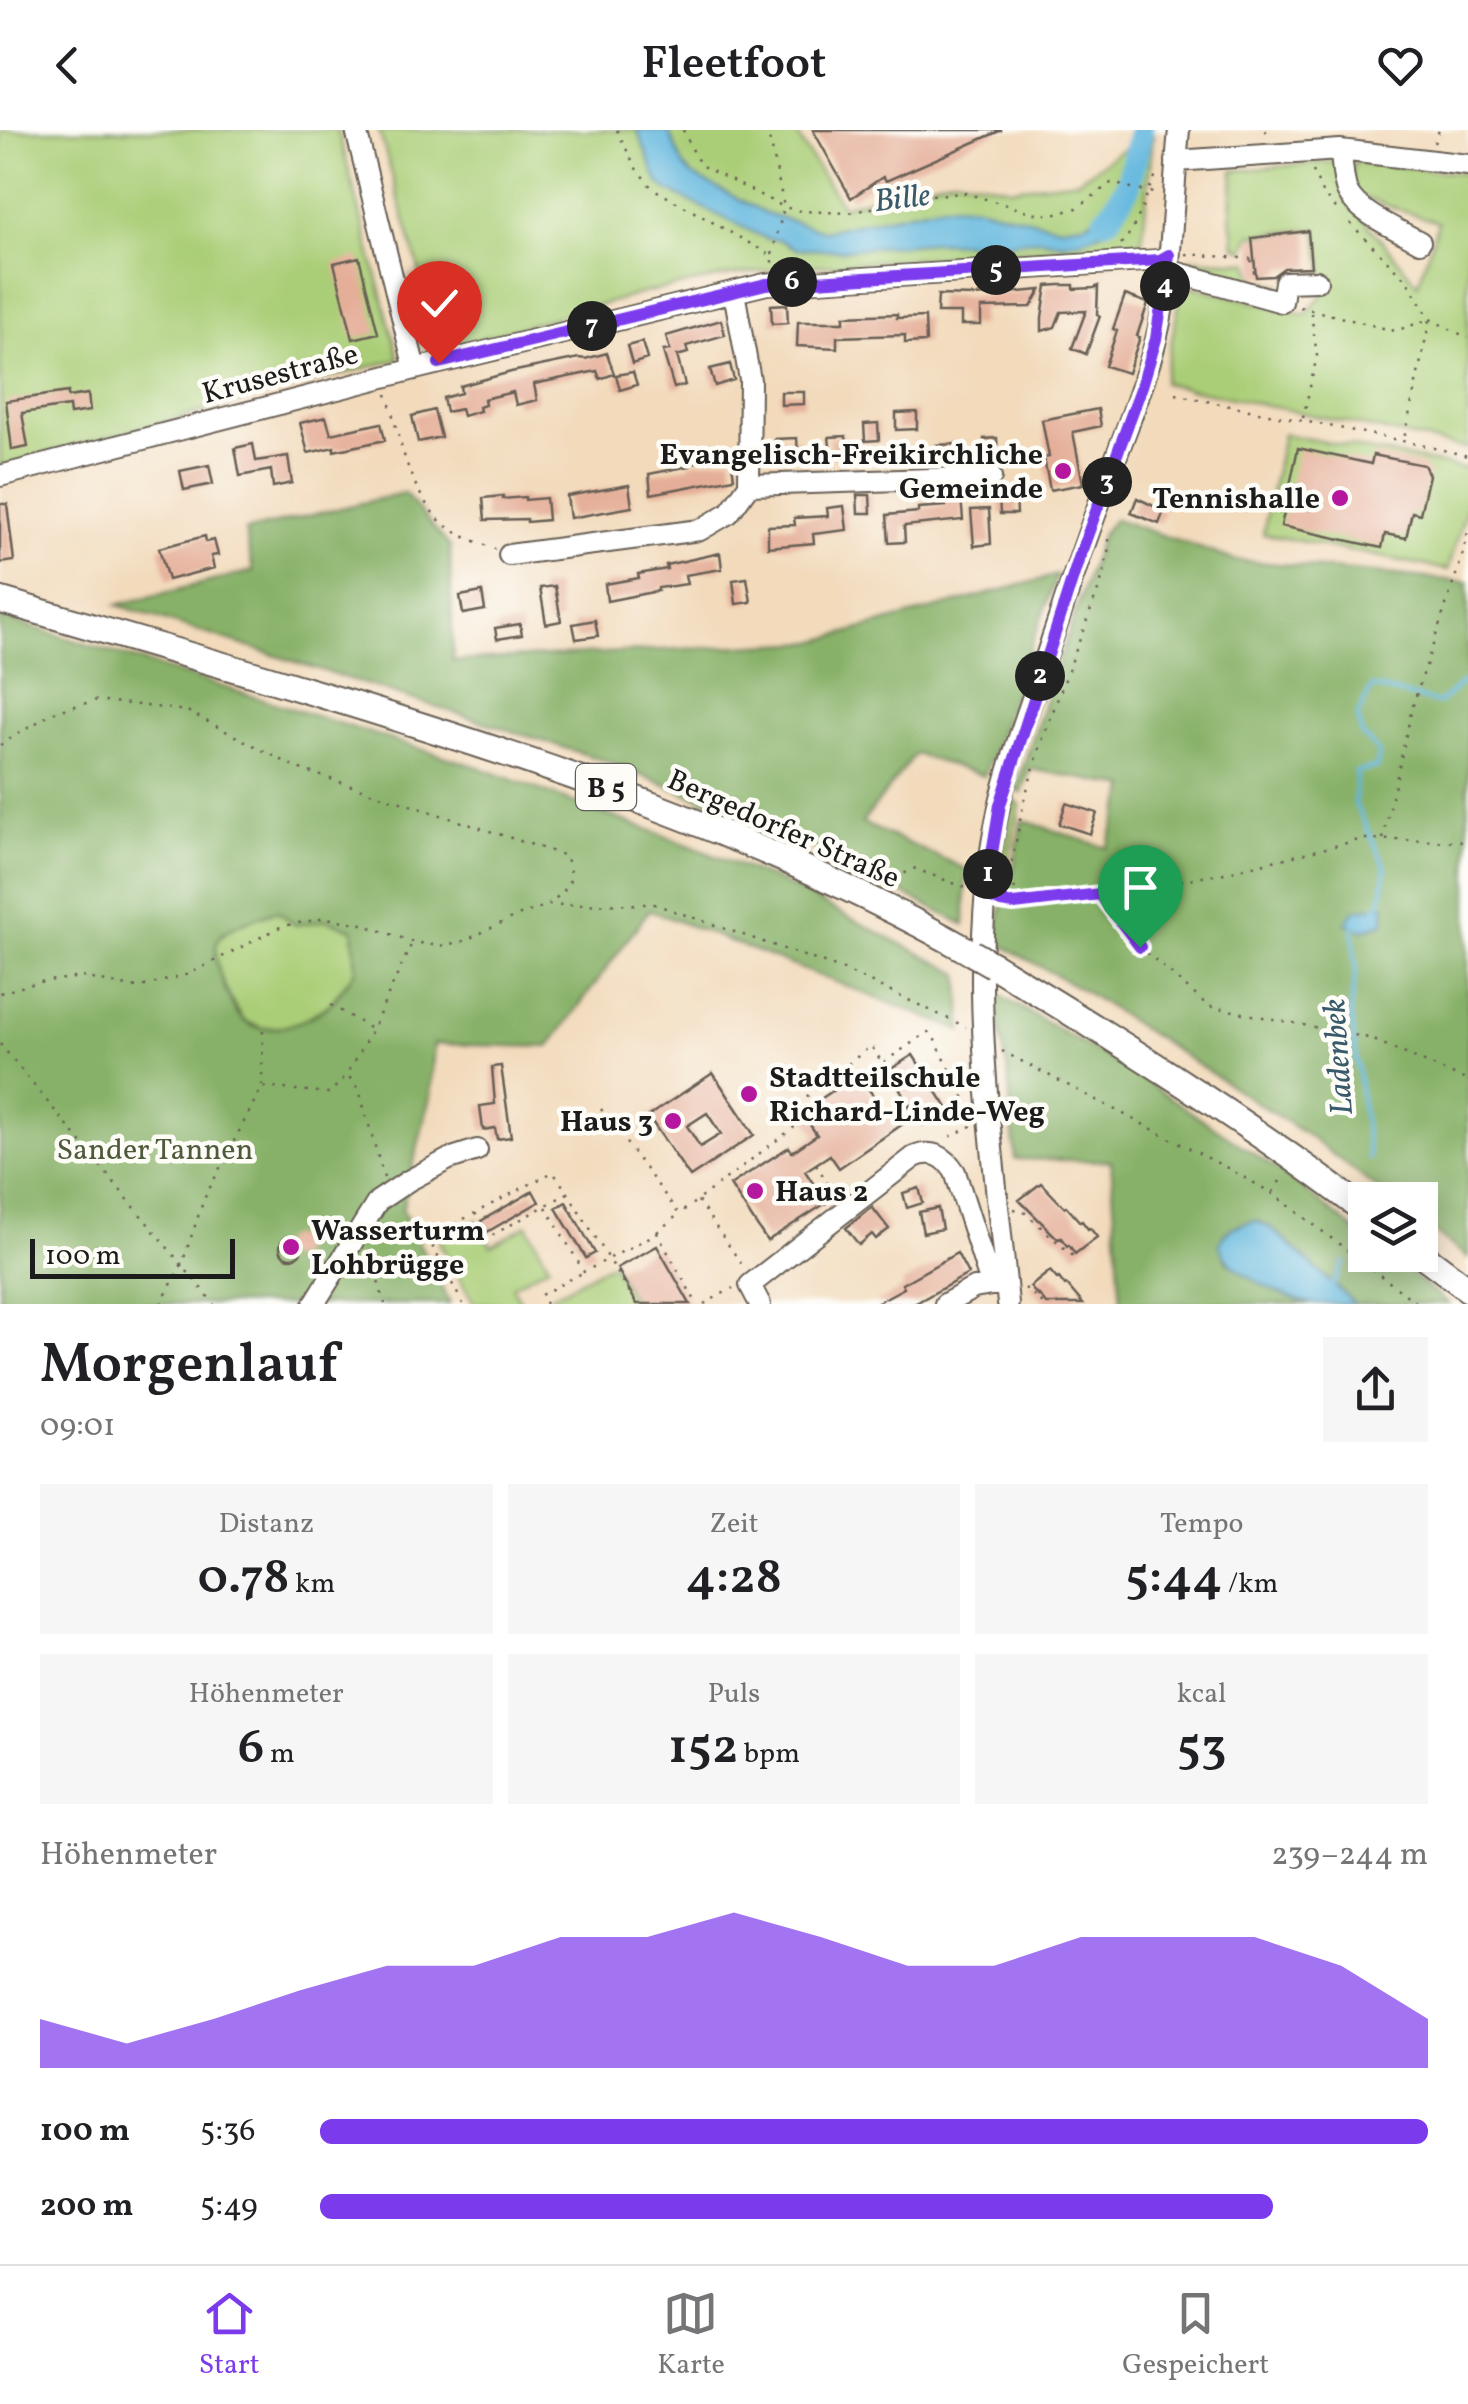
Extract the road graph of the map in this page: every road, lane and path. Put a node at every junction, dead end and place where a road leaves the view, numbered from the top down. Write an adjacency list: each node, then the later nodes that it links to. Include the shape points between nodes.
1 (356, 130): 26 (street)
2 (617, 130): 16 (path, via 652,188)
3 (682, 130): 12 (path, via 700,165)
4 (765, 130): 12 (path)
5 (1179, 130): 10 (street)
6 (1305, 130): 8 (street)
7 (1340, 150): 8 (street); 9 (street); 15 (street, via 1352,198)
8 (1300, 153): 10 (street); 13 (path)
9 (1468, 164)
10 (1169, 165): 17 (street); 18 (path, via 1150,186 1132,232)
11 (1139, 191): 12 (path, via 1111,182 1077,208 1053,215 965,193 848,214)
12 (784, 207): 16 (path)
13 (1336, 208)
14 (1349, 221): 24 (path, via 1407,281)
15 (1420, 242)
16 (772, 256): 20 (path)
17 (1173, 260): 18 (street, Krusestraße); 22 (street); 22 (path, via 1253,259 1256,280); 44 (street, via 1142,386 1000,805)
18 (1101, 264): 20 (street, Krusestraße)
19 (1316, 281): 22 (street)
20 (771, 283): 21 (street, Krusestraße)
21 (734, 292): 26 (street, Krusestraße); 34 (street, via 750,380)
22 (1284, 292): 23 (path)
23 (1310, 310): 24 (path, via 1395,331); 29 (path, via 1317,356)
24 (1430, 319): 25 (path); 30 (path)
25 (1468, 338)
26 (415, 369): 27 (street, Krusestraße)
27 (383, 378): 32 (street, Krusestraße); 37 (path, via 420,496 446,527)
28 (1176, 394): 29 (path)
29 (1303, 419): 30 (path)
30 (1404, 440): 31 (path)
31 (1468, 456)
32 (0, 476)
33 (991, 477): 34 (street)
34 (749, 485): 37 (street, via 729,512 700,530)
35 (1109, 531): 42 (path, via 1102,577 1042,741)
36 (1468, 532): 40 (path, via 1412,708)
37 (509, 555)
38 (0, 600): 45 (main road, Bergedorfer Straße / B 5, via 480,742 630,796)
39 (0, 745): 47 (path, via 54,712 98,700 187,711 297,768 566,856 569,882)
40 (1382, 841): 41 (path); 43 (path, via 1363,839)
41 (1468, 842)
42 (1006, 880): 44 (path); 46 (path)
43 (1100, 894): 46 (path); 60 (path, via 1140,947 1208,1006 1370,1038)
44 (985, 895): 45 (path, via 913,868); 46 (path); 49 (street)
45 (874, 902): 49 (main road, Bergedorfer Straße / B 5)
46 (1029, 902)
47 (548, 905): 48 (path, via 464,941); 54 (path, via 654,904 844,970)
48 (412, 942): 50 (path, via 326,918 282,926 190,974 137,988 82,977); 53 (path)
49 (983, 965): 67 (main road, Bergedorfer Straße / B 5, via 1146,1060); 85 (street)
50 (0, 993)
51 (331, 1005): 53 (path)
52 (263, 1029): 61 (path)
53 (372, 1030): 59 (path)
54 (972, 1030)
55 (0, 1044): 79 (path)
56 (1004, 1053): 97 (path, via 1272,1193)
57 (882, 1063): 58 (path); 64 (path, via 928,1032 965,1099 971,1126); 69 (path, via 871,1046 792,1108 797,1125)
58 (888, 1071)
59 (347, 1074): 61 (path, via 330,1093); 68 (path, via 358,1090 384,1180)
60 (1468, 1081)
61 (262, 1088): 79 (path, via 204,1198)
62 (602, 1108): 74 (path)
63 (477, 1150): 68 (street)
64 (927, 1152): 72 (street); 85 (street, via 955,1172)
65 (816, 1164): 72 (path)
66 (568, 1192): 70 (path); 73 (path, via 552,1172); 78 (path)
67 (1348, 1198)
68 (378, 1200): 75 (street)
69 (697, 1200): 74 (path); 82 (path)
70 (545, 1206): 73 (path, via 489,1237); 81 (path)
71 (1013, 1209): 77 (path)
72 (846, 1210): 95 (street, via 750,1285)
73 (475, 1213): 90 (path, via 428,1238)
74 (679, 1214): 76 (path)
75 (361, 1227): 88 (street); 89 (path)
76 (657, 1233): 78 (path); 93 (path)
77 (1073, 1256)
78 (610, 1258): 81 (path); 92 (path)
79 (182, 1264): 86 (path); 87 (path)
80 (1438, 1266): 84 (main road)
81 (584, 1272): 91 (path, via 541,1295)
82 (752, 1278)
83 (736, 1287): 94 (path)
84 (1468, 1289)
85 (1002, 1290): 96 (street, via 974,1288)
86 (161, 1304)
87 (214, 1304)
88 (314, 1304)
89 (384, 1304)
90 (464, 1304)
91 (546, 1304)
92 (636, 1304)
93 (698, 1304)
94 (704, 1304)
95 (760, 1304)
96 (945, 1304)
97 (1418, 1304)

